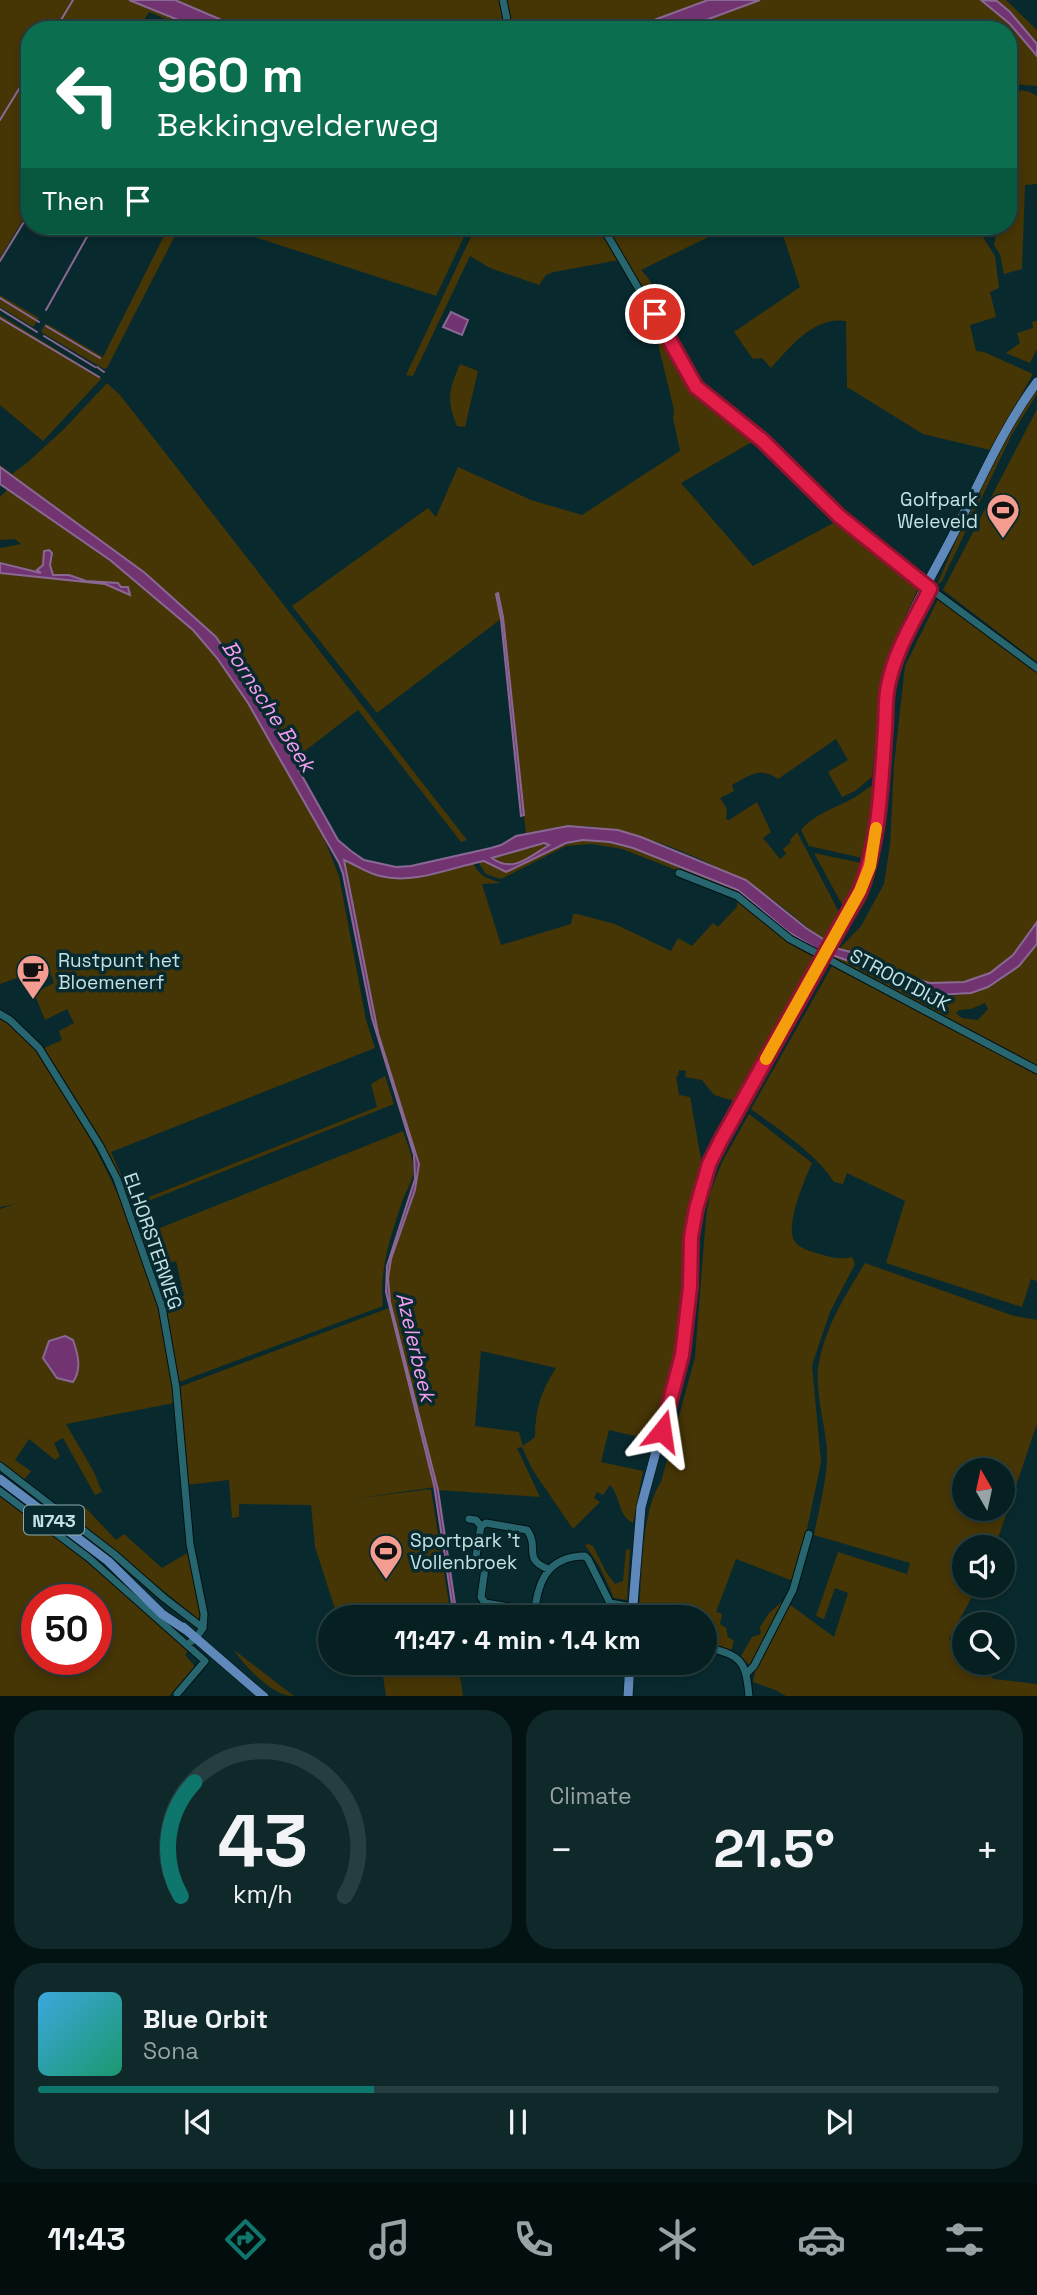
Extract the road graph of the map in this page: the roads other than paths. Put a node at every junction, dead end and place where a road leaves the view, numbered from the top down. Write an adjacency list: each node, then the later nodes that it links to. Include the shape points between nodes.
1 (503, 0): 2 (street)
2 (507, 21)
3 (607, 235): 5 (street, via 696,387 762,440 839,516)
4 (1037, 382): 5 (main road, via 1011,419)
5 (928, 587): 6 (street); 8 (main road, via 895,658 887,688 882,781 870,866)
6 (1037, 668)
7 (679, 873): 8 (street, STROOTDIJK, via 737,896 781,934)
8 (824, 955): 10 (street, STROOTDIJK); 21 (main road, via 703,1181 691,1237 682,1355 641,1507)
9 (0, 1014): 22 (street, ELHORSTERWEG, via 39,1048 100,1146 145,1254 162,1307 176,1387 190,1544 203,1605)
10 (1037, 1070)
11 (0, 1466): 22 (street)
12 (0, 1479): 23 (main road, N743, via 149,1591)
13 (0, 1491): 23 (street, via 89,1558 180,1639)
14 (469, 1519): 15 (street)
15 (481, 1526): 17 (street, via 527,1530 534,1560); 18 (street, via 477,1556 485,1568 481,1597)
16 (809, 1535): 25 (street, via 793,1590)
17 (548, 1569): 19 (street); 20 (street, via 585,1556)
18 (496, 1605)
19 (537, 1605)
20 (614, 1605)
21 (635, 1605)
22 (203, 1628): 23 (street)
23 (192, 1641): 27 (street, via 189,1648 205,1661); 28 (main road, N743)
24 (717, 1650): 25 (street, via 739,1660)
25 (747, 1673): 30 (street)
26 (629, 1675): 29 (main road)
27 (177, 1695)
28 (264, 1696)
29 (628, 1696)
30 (749, 1696)

